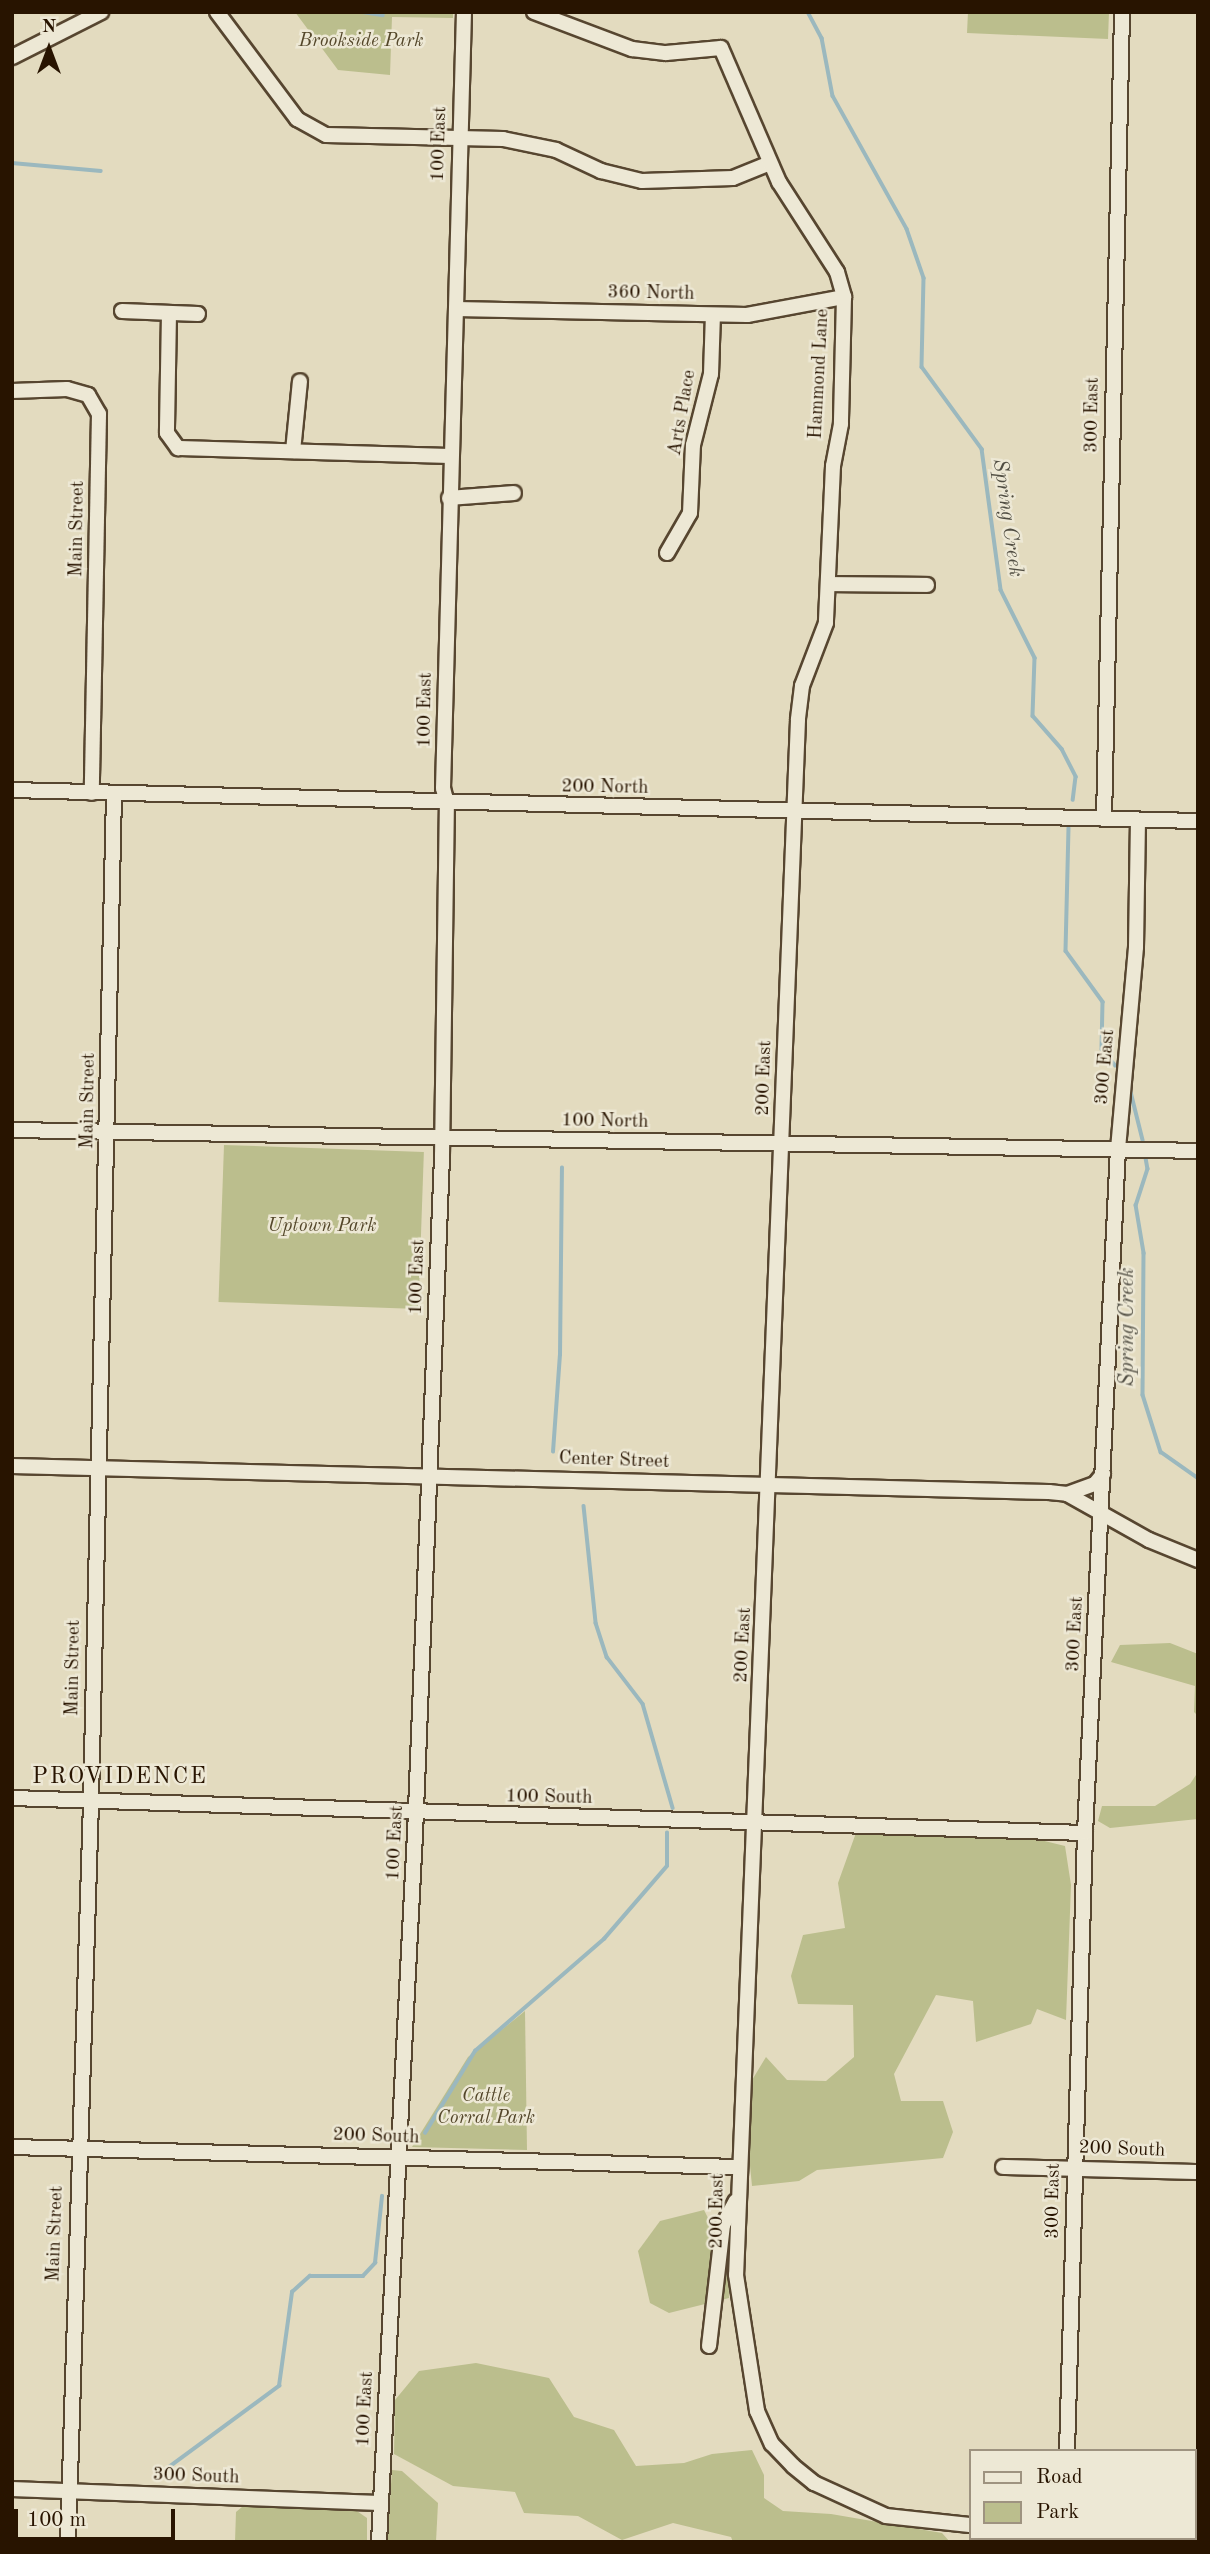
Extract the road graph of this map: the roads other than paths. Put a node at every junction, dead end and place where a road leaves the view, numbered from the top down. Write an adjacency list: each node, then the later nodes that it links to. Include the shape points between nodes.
1 (101, 12): 6 (street)
2 (217, 12): 7 (street, via 297,119 326,135)
3 (466, 12): 7 (street, 100 East)
4 (534, 12): 8 (street, Hammond Lane, via 632,49 666,53 721,48)
5 (1122, 12): 29 (street, 300 East)
6 (12, 57)
7 (458, 137): 8 (street, via 538,146 642,181 733,178); 10 (street, 100 East)
8 (770, 163): 9 (street, Hammond Lane, via 837,272)
9 (844, 298): 14 (street, 360 North, via 747,315); 22 (street, Hammond Lane)
10 (456, 309): 14 (street, 360 North); 18 (street, 100 East)
11 (122, 311): 12 (street)
12 (169, 313): 13 (street); 17 (street, via 170,442 178,448)
13 (198, 314)
14 (713, 315): 21 (street, Arts Place, via 711,374 693,444 690,513)
15 (300, 381): 17 (street)
16 (12, 391): 25 (street, Main Street, via 67,389 88,395 99,414)
17 (293, 451): 18 (street)
18 (451, 456): 20 (street, 100 East)
19 (514, 493): 20 (street)
20 (449, 498): 27 (street, 100 East, via 443,788)
21 (667, 553)
22 (830, 584): 23 (street); 28 (street, Hammond Lane, via 826,623 802,686)
23 (927, 585)
24 (12, 790): 25 (street, 200 North)
25 (92, 793): 26 (street, 200 North)
26 (114, 794): 27 (street, 200 North); 33 (street, Main Street)
27 (447, 804): 28 (street, 200 North); 34 (street, 100 East)
28 (796, 811): 29 (street, 200 North); 35 (street, 200 East)
29 (1104, 819): 30 (street, 200 North)
30 (1138, 820): 31 (street, 200 North); 36 (street, 300 East, via 1136,947)
31 (1198, 821)
32 (12, 1130): 33 (street, 100 North)
33 (108, 1132): 34 (street, 100 North); 39 (street, Main Street)
34 (442, 1139): 35 (street, 100 North); 40 (street, 100 East)
35 (782, 1143): 36 (street, 100 North); 42 (street, 200 East)
36 (1118, 1149): 37 (street, 100 North); 41 (street, 300 East)
37 (1198, 1151)
38 (12, 1466): 39 (street, Center Street)
39 (96, 1468): 40 (street, Center Street); 47 (street, Main Street)
40 (431, 1475): 42 (street, Center Street); 48 (street, 100 East)
41 (1103, 1475): 43 (street, via 1095,1484); 44 (street, 300 East)
42 (770, 1485): 43 (street, Center Street); 49 (street, 200 East)
43 (1067, 1494): 44 (street, Center Street)
44 (1101, 1514): 45 (street, Center Street); 50 (street, 300 East)
45 (1198, 1560)
46 (12, 1798): 47 (street, 100 South)
47 (91, 1801): 48 (street, 100 South); 52 (street, Main Street)
48 (416, 1814): 49 (street, 100 South); 53 (street, 100 East)
49 (755, 1822): 50 (street, 100 South); 54 (street, 200 East)
50 (1085, 1833): 56 (street, 300 East)
51 (12, 2147): 52 (street, 200 South)
52 (77, 2149): 53 (street, 200 South); 62 (street, Main Street)
53 (400, 2157): 54 (street, 200 South); 63 (street, 100 East)
54 (738, 2167): 58 (street, 200 East)
55 (1003, 2167): 56 (street, 200 South)
56 (1074, 2168): 57 (street, 200 South); 60 (street, 300 East)
57 (1198, 2172)
58 (738, 2198): 59 (street, via 723,2225); 64 (street, 200 East, via 741,2326 757,2411 772,2444 814,2483 886,2516)
59 (709, 2346)
60 (1067, 2449)
61 (12, 2489): 62 (street, 300 South)
62 (68, 2491): 63 (street, 300 South); 65 (street, Main Street)
63 (379, 2503): 66 (street, 100 East)
64 (968, 2525)
65 (68, 2542)
66 (379, 2542)

